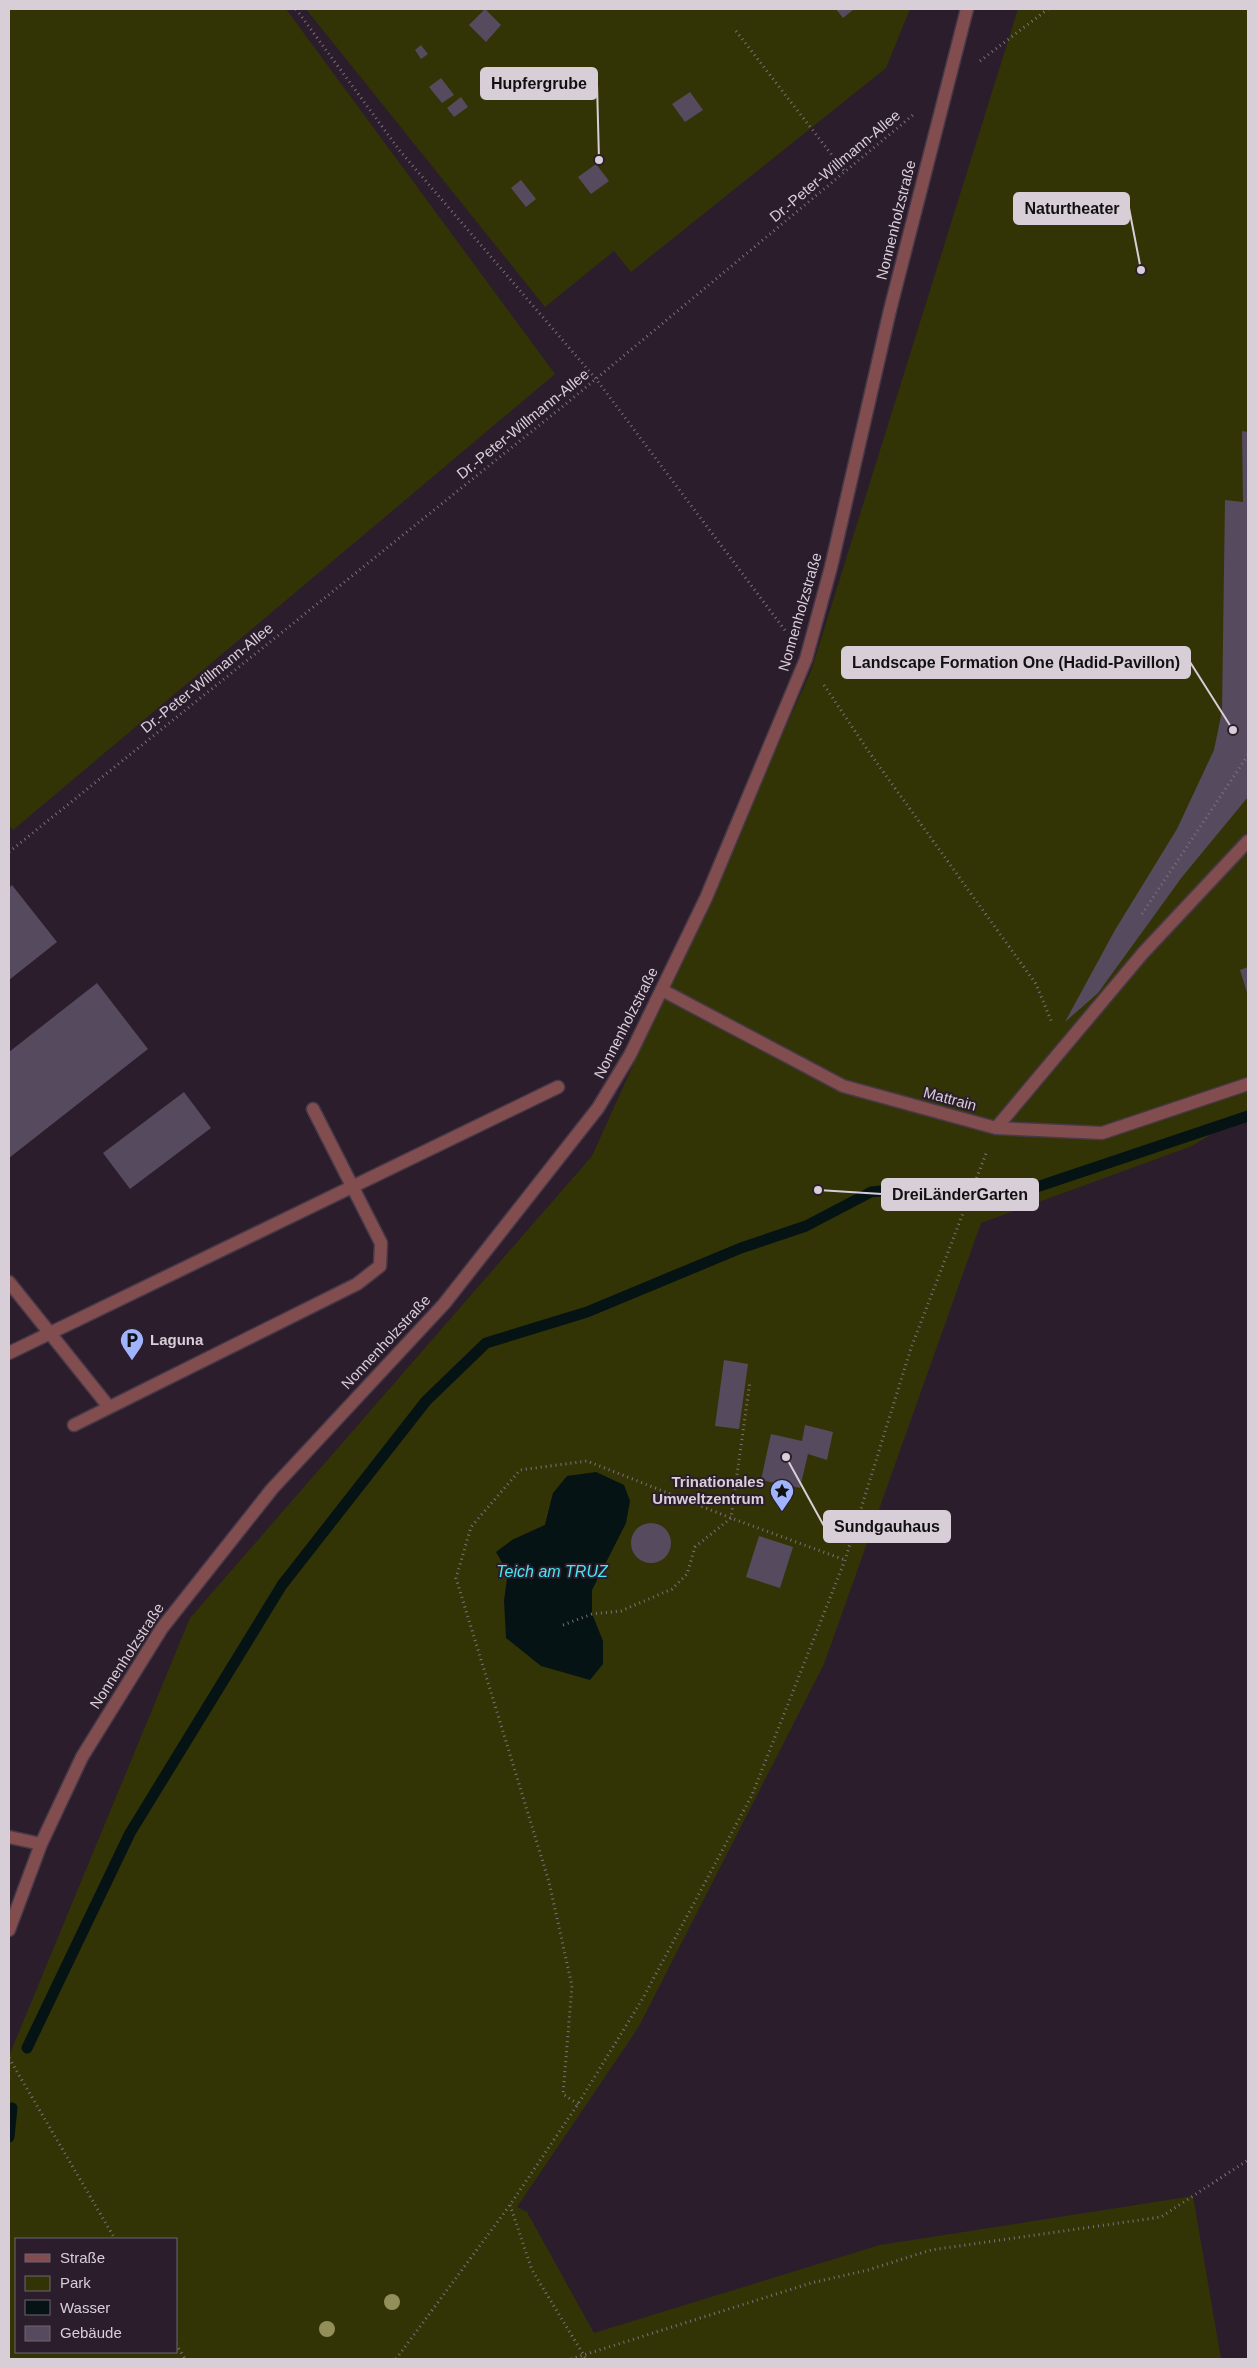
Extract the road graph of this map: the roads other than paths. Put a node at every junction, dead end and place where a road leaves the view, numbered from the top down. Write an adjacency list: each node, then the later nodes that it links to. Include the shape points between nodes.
1 (967, 9): 3 (street, Nonnenholzstraße, via 806,658 706,898)
2 (1248, 841): 7 (street, via 1143,953)
3 (662, 990): 7 (street, Mattrain, via 843,1086); 15 (street, Nonnenholzstraße, via 630,1055 592,1116 444,1304 272,1488 162,1628 82,1757)
4 (1248, 1084): 7 (street, Mattrain, via 1102,1133)
5 (558, 1086): 8 (street)
6 (313, 1108): 8 (street)
7 (996, 1128)
8 (354, 1186): 10 (street); 12 (street, via 381,1243 380,1266 357,1284)
9 (9, 1282): 10 (street)
10 (51, 1333): 11 (street); 12 (street)
11 (9, 1353)
12 (109, 1407): 13 (street)
13 (74, 1424)
14 (9, 1837): 15 (street)
15 (41, 1844): 16 (street, Nonnenholzstraße)
16 (9, 1930)

